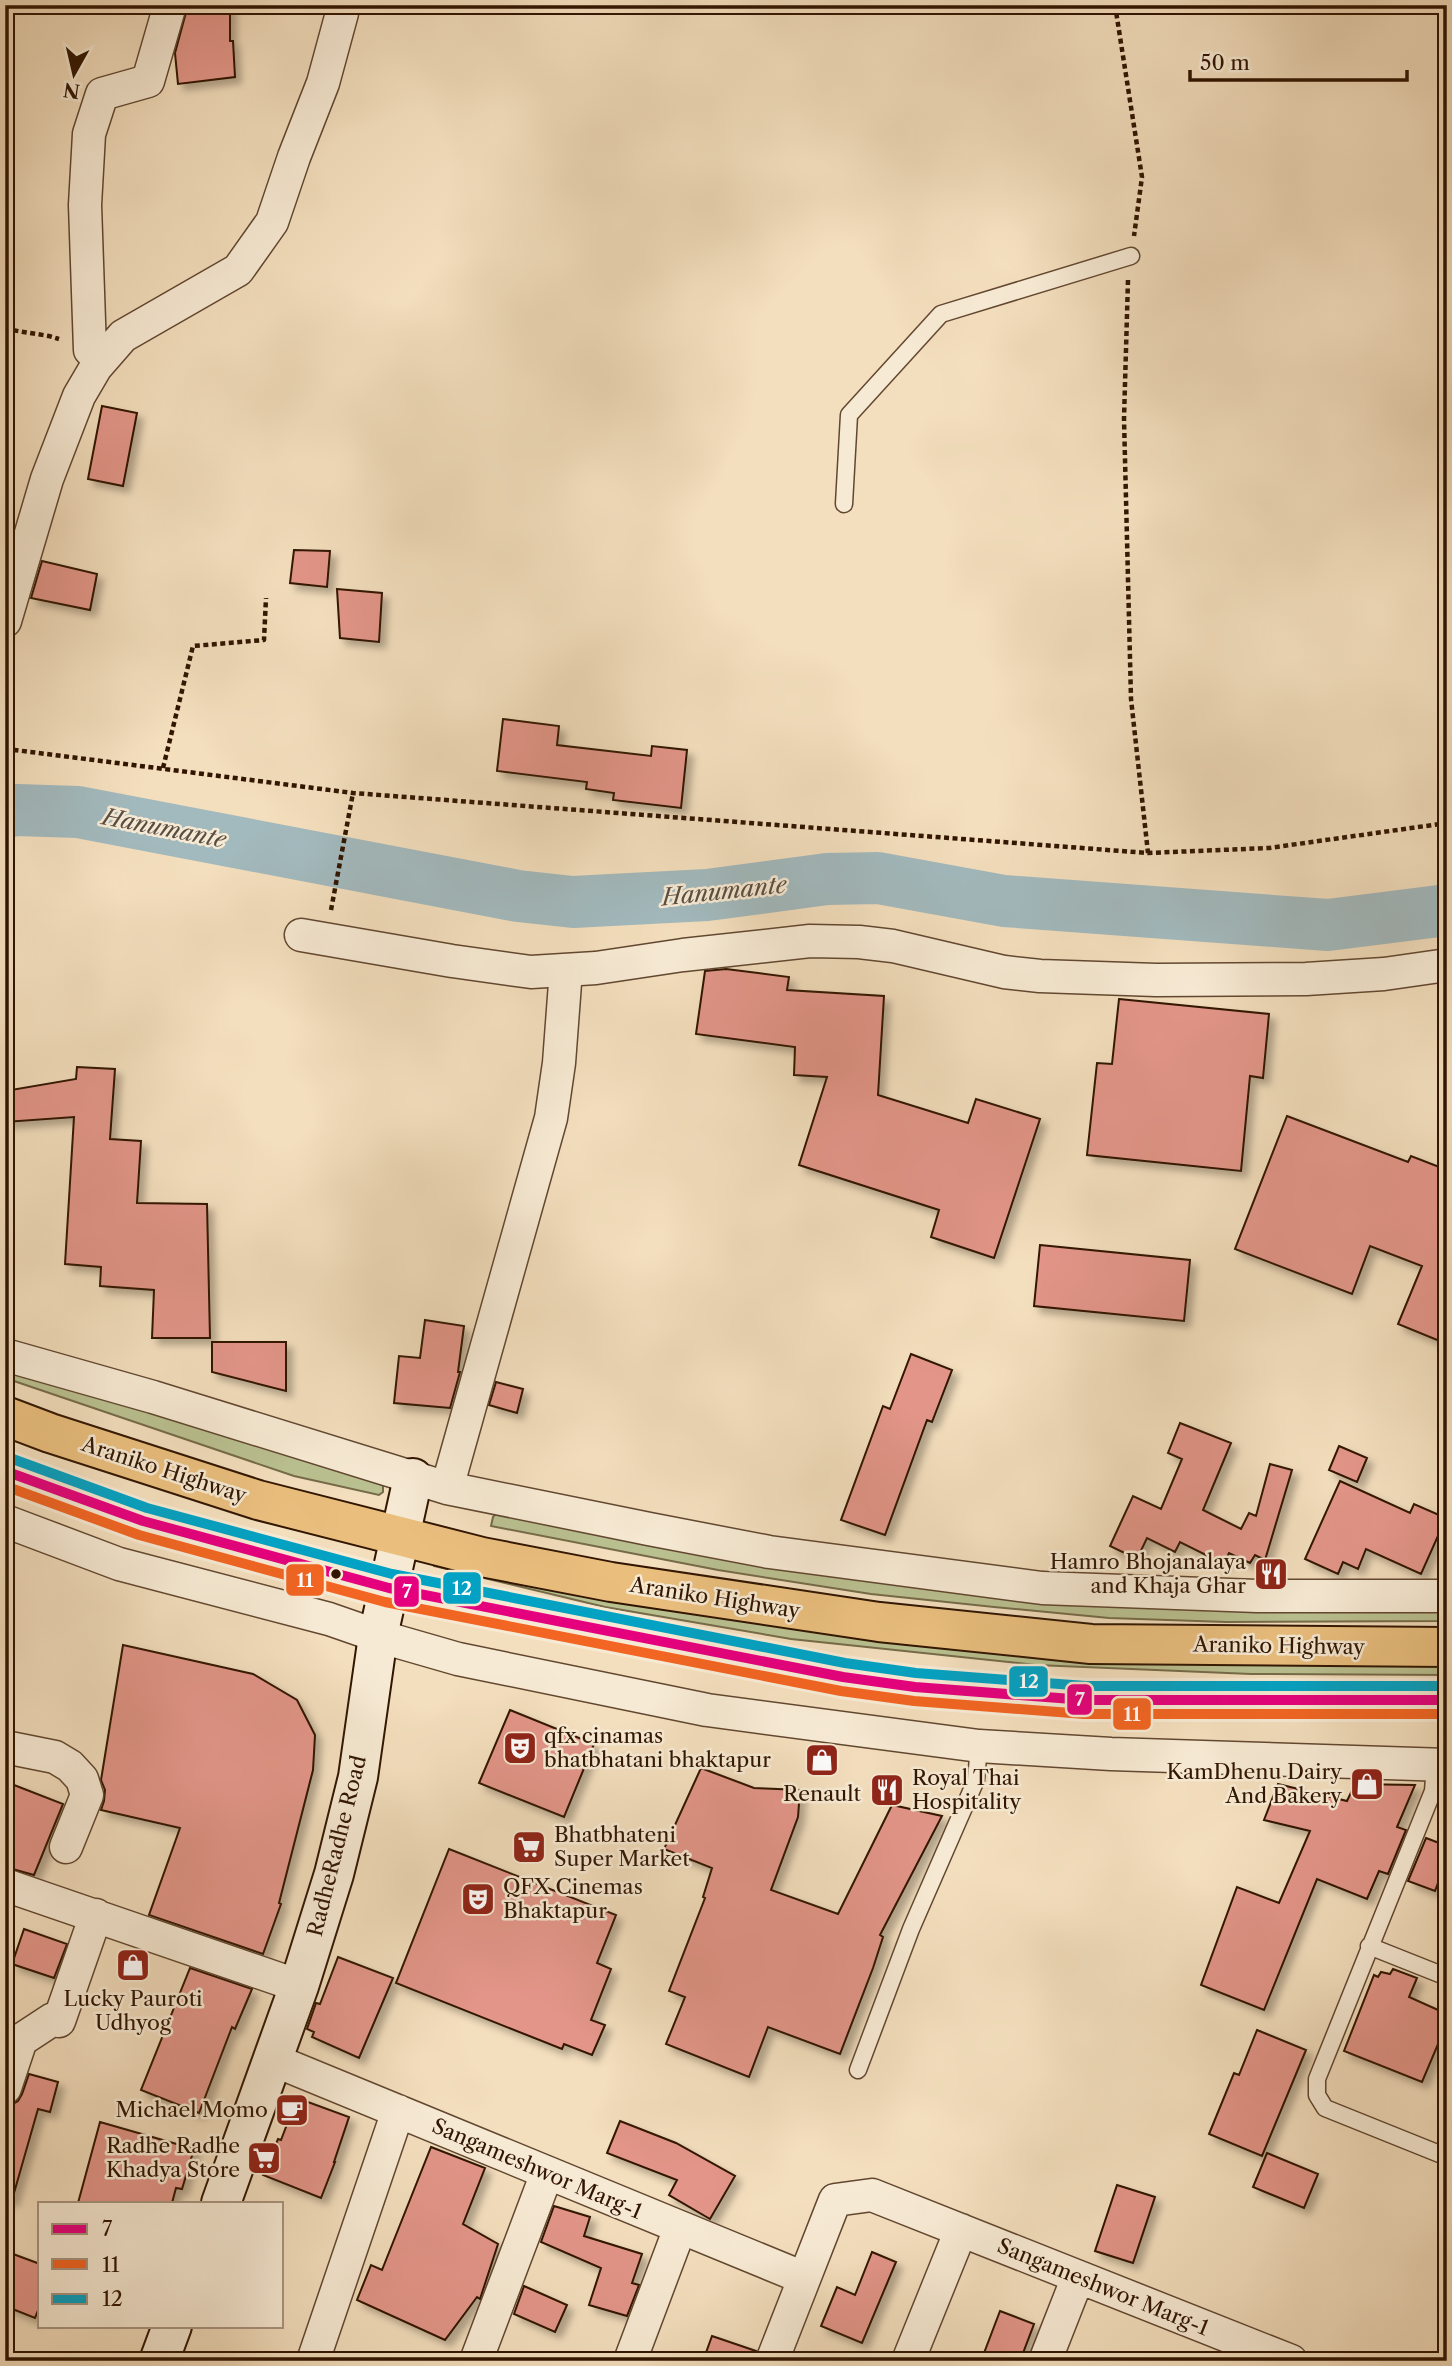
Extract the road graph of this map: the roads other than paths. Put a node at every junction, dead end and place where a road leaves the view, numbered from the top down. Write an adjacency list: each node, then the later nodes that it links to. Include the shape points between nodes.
1 (170, 5): 4 (street, via 148,81 102,94 89,134 85,205)
2 (342, 5): 6 (street, via 323,83 272,222 238,270 124,336 96,367 79,396 47,479)
3 (1131, 257): 5 (lane, via 941,314 849,415)
4 (90, 350)
5 (844, 504)
6 (5, 621)
7 (315, 928): 9 (street, via 502,969)
8 (1447, 965): 9 (street, via 1306,979 1156,980 1004,972 893,946 810,941)
9 (566, 970): 13 (street, via 551,1118)
10 (5, 1354): 13 (street)
11 (5, 1416): 15 (highway, Araniko Highway, via 258,1500)
12 (5, 1471): 16 (highway, via 143,1521)
13 (430, 1483): 15 (main road, RadheRadhe Road); 17 (street, via 769,1552 1042,1588)
14 (5, 1521): 18 (street, via 119,1564)
15 (401, 1536): 16 (main road, RadheRadhe Road); 19 (highway, Araniko Highway, via 611,1582 906,1625 1091,1644)
16 (388, 1588): 18 (main road, RadheRadhe Road); 20 (highway, via 915,1687 1085,1700)
17 (1447, 1596)
18 (378, 1636): 21 (street, via 458,1659 707,1710); 29 (main road, RadheRadhe Road, via 358,1777)
19 (1447, 1647)
20 (1447, 1700)
21 (979, 1746): 23 (street); 31 (lane, via 976,1780 911,1929)
22 (7, 1752): 24 (street, via 55,1757 82,1779 86,1795)
23 (1441, 1765): 27 (lane)
24 (66, 1847)
25 (5, 1885): 26 (street)
26 (96, 1915): 29 (street); 32 (street, via 59,2021 53,2019 21,2040)
27 (1369, 1946): 28 (lane); 34 (lane, via 1317,2079 1317,2095 1325,2108)
28 (1447, 1977)
29 (299, 1986): 30 (main road, RadheRadhe Road)
30 (271, 2059): 33 (street, Sangameshwor Marg-1); 36 (main road, RadheRadhe Road)
31 (858, 2070)
32 (5, 2088)
33 (398, 2111): 35 (street, Sangameshwor Marg-1); 44 (street)
34 (1447, 2157)
35 (547, 2173): 37 (street, Sangameshwor Marg-1); 45 (street)
36 (221, 2202)
37 (680, 2228): 40 (street, Sangameshwor Marg-1); 46 (street)
38 (961, 2230): 39 (street, Sangameshwor Marg-1); 40 (street, Sangameshwor Marg-1, via 872,2195 835,2200); 48 (street)
39 (1078, 2277): 42 (street, Sangameshwor Marg-1); 49 (street)
40 (804, 2278): 47 (street)
41 (171, 2328): 43 (main road)
42 (1233, 2350): 50 (street, Sangameshwor Marg-1)
43 (159, 2361)
44 (313, 2361)
45 (476, 2361)
46 (630, 2361)
47 (772, 2361)
48 (908, 2361)
49 (1045, 2361)
50 (1291, 2361)

